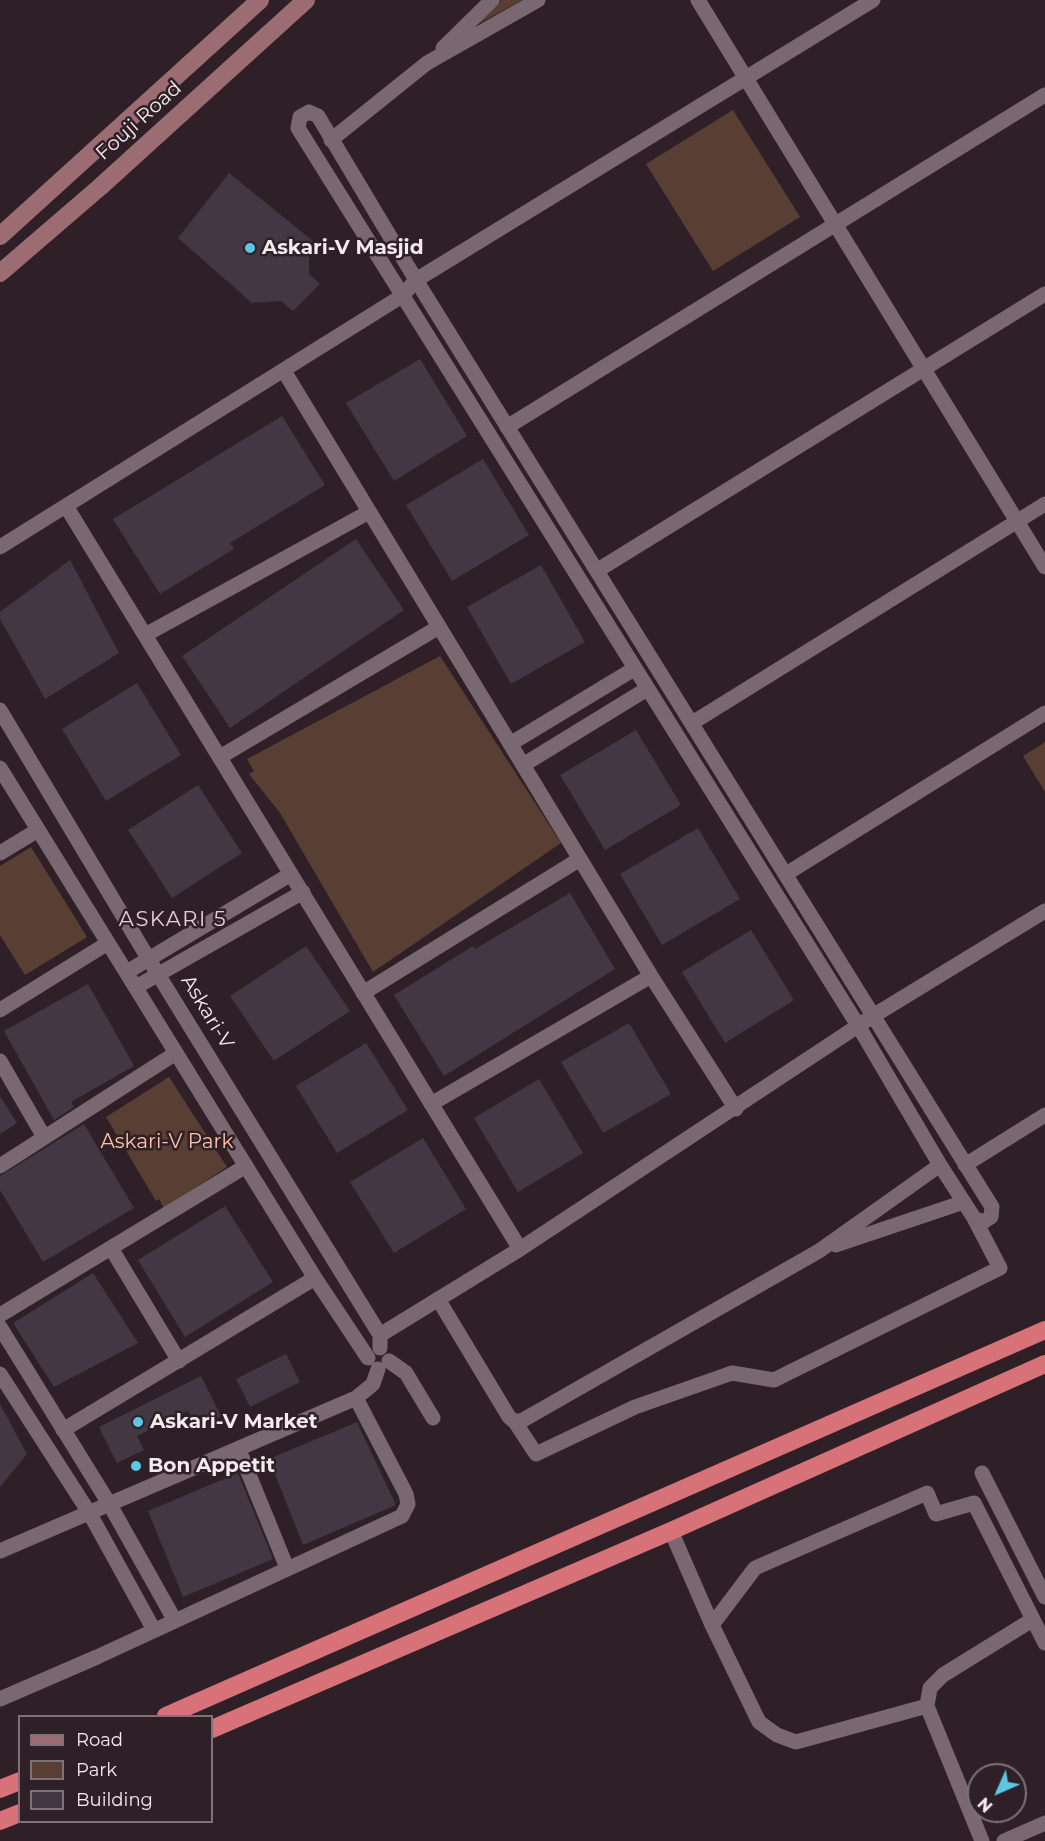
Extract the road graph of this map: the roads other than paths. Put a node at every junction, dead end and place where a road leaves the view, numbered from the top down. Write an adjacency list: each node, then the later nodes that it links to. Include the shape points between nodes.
1 (260, 0): 12 (main road, Fouji Road)
2 (306, 0): 13 (main road, Fouji Road)
3 (492, 0): 7 (street)
4 (538, 0): 7 (street)
5 (698, 0): 8 (street)
6 (873, 0): 8 (street)
7 (428, 63): 10 (street)
8 (746, 78): 11 (street); 14 (street)
9 (1045, 95): 11 (street)
10 (331, 140): 14 (street); 16 (street, via 314,112 300,117 298,128)
11 (835, 224): 17 (street); 19 (street)
12 (0, 236)
13 (0, 273)
14 (416, 280): 16 (street); 19 (street)
15 (1045, 294): 17 (street)
16 (402, 296): 18 (street); 30 (street)
17 (924, 369): 23 (street); 26 (street)
18 (284, 371): 21 (street); 22 (street)
19 (507, 427): 26 (street)
20 (1045, 504): 23 (street)
21 (66, 507): 24 (street); 28 (street)
22 (369, 512): 27 (street); 28 (street)
23 (1017, 521): 25 (street); 33 (street)
24 (0, 547)
25 (1045, 567)
26 (598, 570): 29 (street)
27 (439, 627): 34 (street); 35 (street)
28 (145, 635): 35 (street)
29 (658, 667): 30 (street); 33 (street)
30 (640, 679): 34 (street); 36 (street); 54 (street)
31 (0, 710): 46 (street, Askari-V)
32 (1045, 713): 42 (street)
33 (692, 723): 42 (street)
34 (510, 744): 36 (street)
35 (220, 757): 41 (street)
36 (523, 765): 40 (street)
37 (0, 768): 38 (street)
38 (38, 830): 39 (street); 45 (street)
39 (0, 853)
40 (580, 859): 49 (street); 51 (street)
41 (291, 873): 43 (street); 46 (street)
42 (786, 874): 53 (street)
43 (303, 892): 48 (street); 51 (street)
44 (1045, 911): 53 (street)
45 (108, 943): 47 (street); 52 (street)
46 (148, 958): 47 (street); 48 (street, Askari-V)
47 (127, 972): 50 (street)
48 (158, 973): 50 (street); 75 (street, Askari-V)
49 (651, 976): 57 (street); 58 (street)
50 (136, 987): 55 (street)
51 (363, 993): 57 (street)
52 (0, 1010)
53 (873, 1016): 54 (street); 62 (street)
54 (858, 1027): 58 (street); 61 (street)
55 (176, 1053): 60 (street); 64 (street)
56 (0, 1061): 60 (street)
57 (431, 1104): 68 (street)
58 (736, 1109): 68 (street)
59 (1045, 1115): 62 (street)
60 (44, 1137): 63 (street)
61 (940, 1165): 65 (street); 69 (street)
62 (965, 1165): 66 (street, via 993,1212 983,1222)
63 (0, 1166)
64 (246, 1166): 67 (street); 70 (street)
65 (964, 1202): 66 (street); 69 (street)
66 (974, 1218): 81 (street, via 1000,1268 774,1380 732,1373 636,1407 536,1454)
67 (111, 1248): 72 (street); 76 (street)
68 (520, 1249): 71 (street)
69 (819, 1251): 81 (street)
70 (315, 1278): 75 (street); 76 (street)
71 (438, 1299): 75 (street); 81 (street, via 509,1417)
72 (0, 1315)
73 (0, 1327): 82 (street)
74 (1045, 1330): 98 (highway)
75 (379, 1354): 79 (street, via 373,1384); 80 (street, via 406,1373)
76 (178, 1361): 82 (street)
77 (1045, 1364): 87 (highway)
78 (0, 1374): 86 (street)
79 (356, 1398): 83 (street); 89 (street, via 408,1504 402,1516)
80 (433, 1418)
81 (516, 1422)
82 (63, 1430): 85 (street)
83 (239, 1450): 85 (street); 89 (street)
84 (982, 1473): 90 (street)
85 (110, 1505): 86 (street); 91 (street)
86 (90, 1514): 88 (street); 94 (street)
87 (671, 1531): 93 (street); 99 (highway)
88 (0, 1551)
89 (287, 1568): 91 (street)
90 (1045, 1597)
91 (174, 1619): 94 (street)
92 (1032, 1620): 93 (street, via 974,1503 936,1514 927,1493 755,1568); 95 (street); 97 (street, via 943,1675 930,1688)
93 (712, 1625): 97 (street, via 759,1722 777,1735 796,1742)
94 (154, 1630): 96 (street)
95 (1045, 1643)
96 (0, 1699)
97 (927, 1706): 105 (street)
98 (168, 1715)
99 (213, 1729)
100 (18, 1782): 101 (highway)
101 (0, 1789)
102 (18, 1814): 103 (highway)
103 (0, 1821)
104 (1045, 1823): 106 (street)
105 (982, 1841)
106 (1004, 1841)

